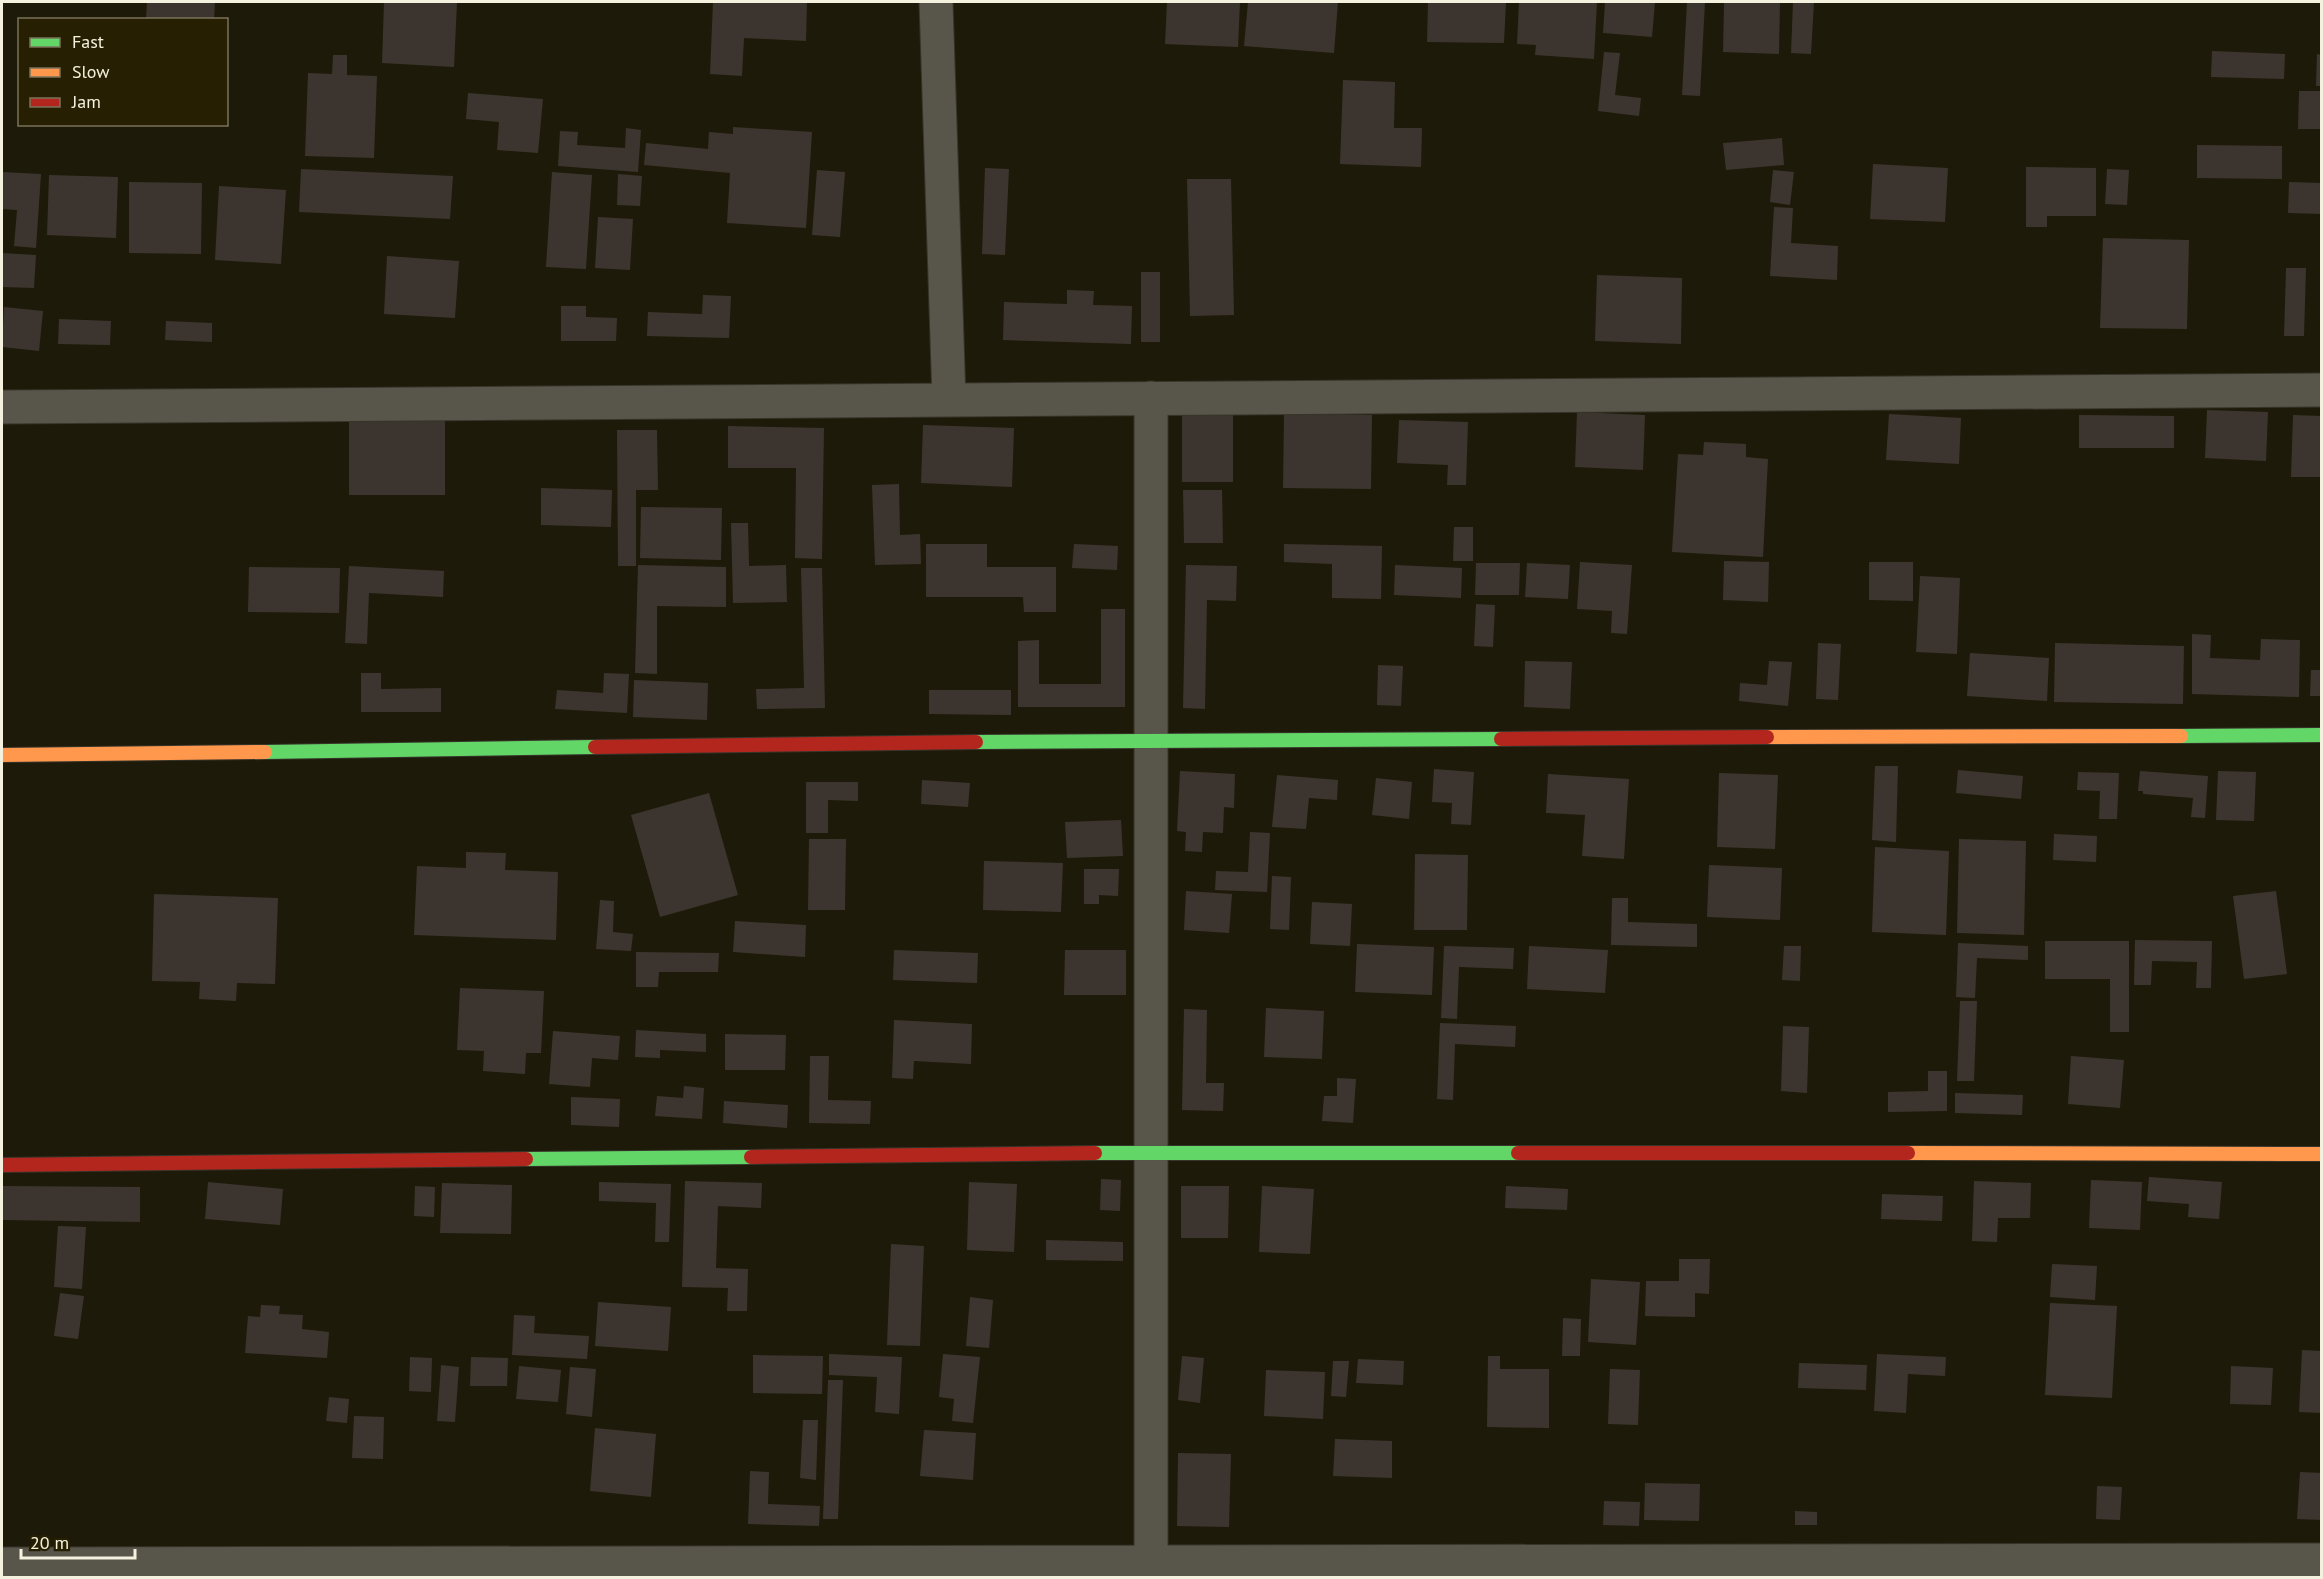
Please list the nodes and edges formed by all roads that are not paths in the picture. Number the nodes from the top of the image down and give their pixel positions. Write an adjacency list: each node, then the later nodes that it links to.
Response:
1 (936, 2): 4 (street)
2 (2322, 390): 3 (street)
3 (1151, 398): 4 (street); 7 (street)
4 (949, 400): 5 (street)
5 (2, 407)
6 (2322, 735): 7 (street)
7 (1151, 740): 8 (street); 9 (street)
8 (2, 755)
9 (1150, 1152): 10 (street); 11 (street); 14 (street)
10 (2322, 1154)
11 (2, 1165)
12 (2322, 1560): 14 (street)
13 (2, 1564): 14 (street)
14 (1150, 1569)

